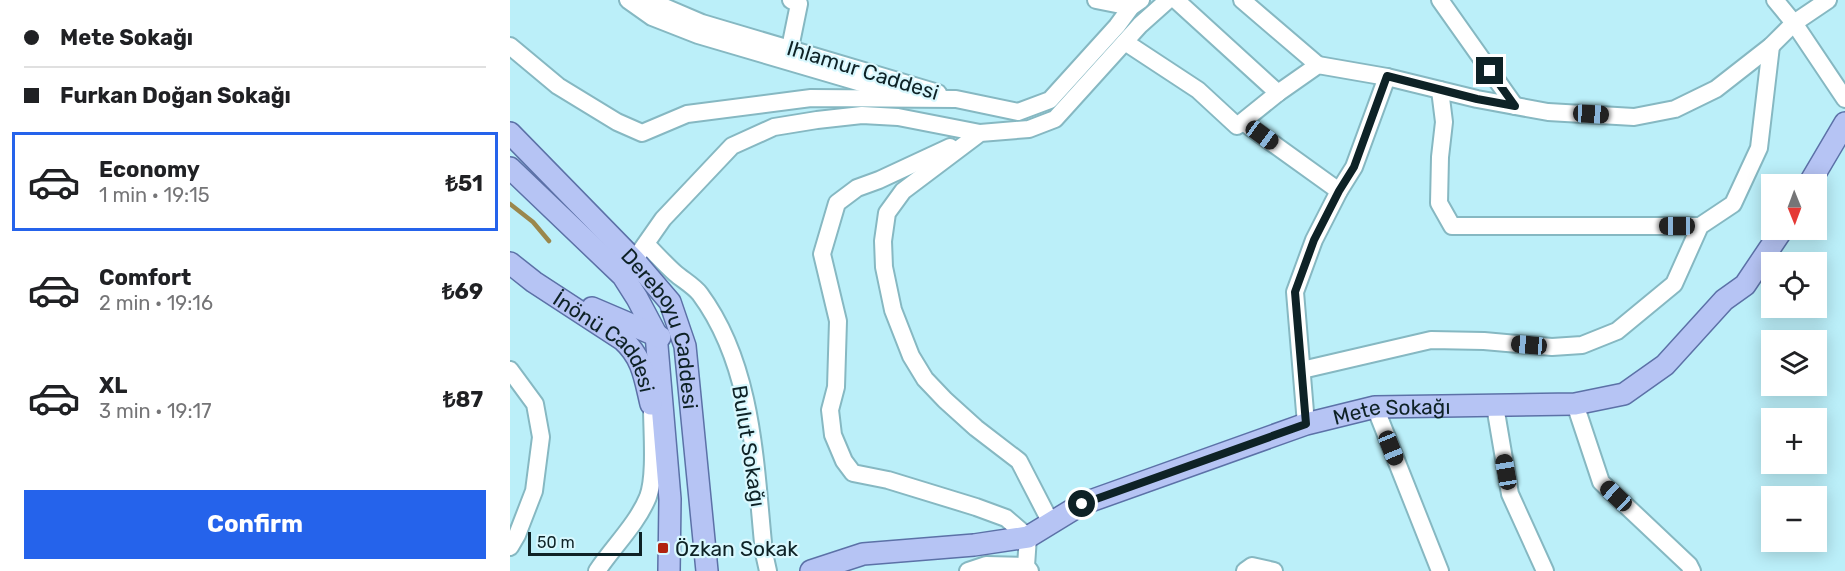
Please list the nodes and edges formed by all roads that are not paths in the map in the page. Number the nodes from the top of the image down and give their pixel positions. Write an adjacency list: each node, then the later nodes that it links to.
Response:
1 (628, 0): 21 (street, Ihlamur Caddesi)
2 (648, 0): 16 (street, Ihlamur Caddesi)
3 (790, 0): 16 (street)
4 (1095, 0): 11 (street)
5 (1168, 0): 13 (street)
6 (1176, 0): 20 (street)
7 (1242, 0): 17 (street)
8 (1440, 0): 23 (street)
9 (1775, 0): 12 (street)
10 (1828, 0): 12 (street)
11 (1136, 4): 21 (street)
12 (1794, 23): 15 (street); 22 (street)
13 (1125, 42): 25 (street); 27 (street)
14 (510, 46): 21 (street)
15 (1771, 46): 23 (street); 31 (street)
16 (790, 48): 21 (street, Ihlamur Caddesi)
17 (1318, 65): 18 (street); 20 (street)
18 (1387, 76): 19 (street); 30 (street)
19 (1440, 90): 23 (street); 31 (street)
20 (1278, 93): 25 (street)
21 (956, 99)
22 (1845, 99)
23 (1515, 106)
24 (1845, 123): 29 (main road)
25 (1240, 124): 30 (street)
26 (510, 133): 33 (main road, Dereboyu Caddesi)
27 (980, 133): 33 (street); 47 (street); 48 (street)
28 (510, 168): 33 (main road, Dereboyu Caddesi)
29 (1815, 174)
30 (1339, 191): 39 (street)
31 (1700, 226): 39 (street)
32 (1775, 240): 41 (main road, Mete Sokağı)
33 (634, 260): 36 (main road); 37 (main road, Dereboyu Caddesi); 38 (main road, Dereboyu Caddesi); 54 (street, Bulut Sokağı)
34 (510, 263): 35 (main road, İnönü Caddesi)
35 (534, 282): 36 (main road); 44 (main road, İnönü Caddesi)
36 (596, 309): 37 (main road)
37 (656, 334): 38 (main road); 46 (main road, Dereboyu Caddesi)
38 (686, 360): 53 (main road, Dereboyu Caddesi)
39 (1302, 369): 45 (street)
40 (510, 370): 49 (street)
41 (1575, 404): 42 (main road, Mete Sokağı); 61 (street)
42 (1495, 406): 43 (main road, Mete Sokağı); 60 (street)
43 (1375, 407): 45 (main road, Mete Sokağı); 59 (street)
44 (652, 408): 46 (main road, İnönü Caddesi); 51 (street)
45 (1306, 424): 47 (main road, Mete Sokağı)
46 (669, 480): 52 (main road, Dereboyu Caddesi)
47 (1051, 523): 48 (main road, Mete Sokağı)
48 (1029, 537): 50 (street); 55 (main road, Mete Sokağı)
49 (510, 547)
50 (1028, 568): 56 (street)
51 (597, 571)
52 (669, 571)
53 (707, 571)
54 (768, 571)
55 (811, 571)
56 (968, 571)
57 (1245, 571): 58 (street)
58 (1274, 571)
59 (1440, 571)
60 (1545, 571)
61 (1692, 571)

